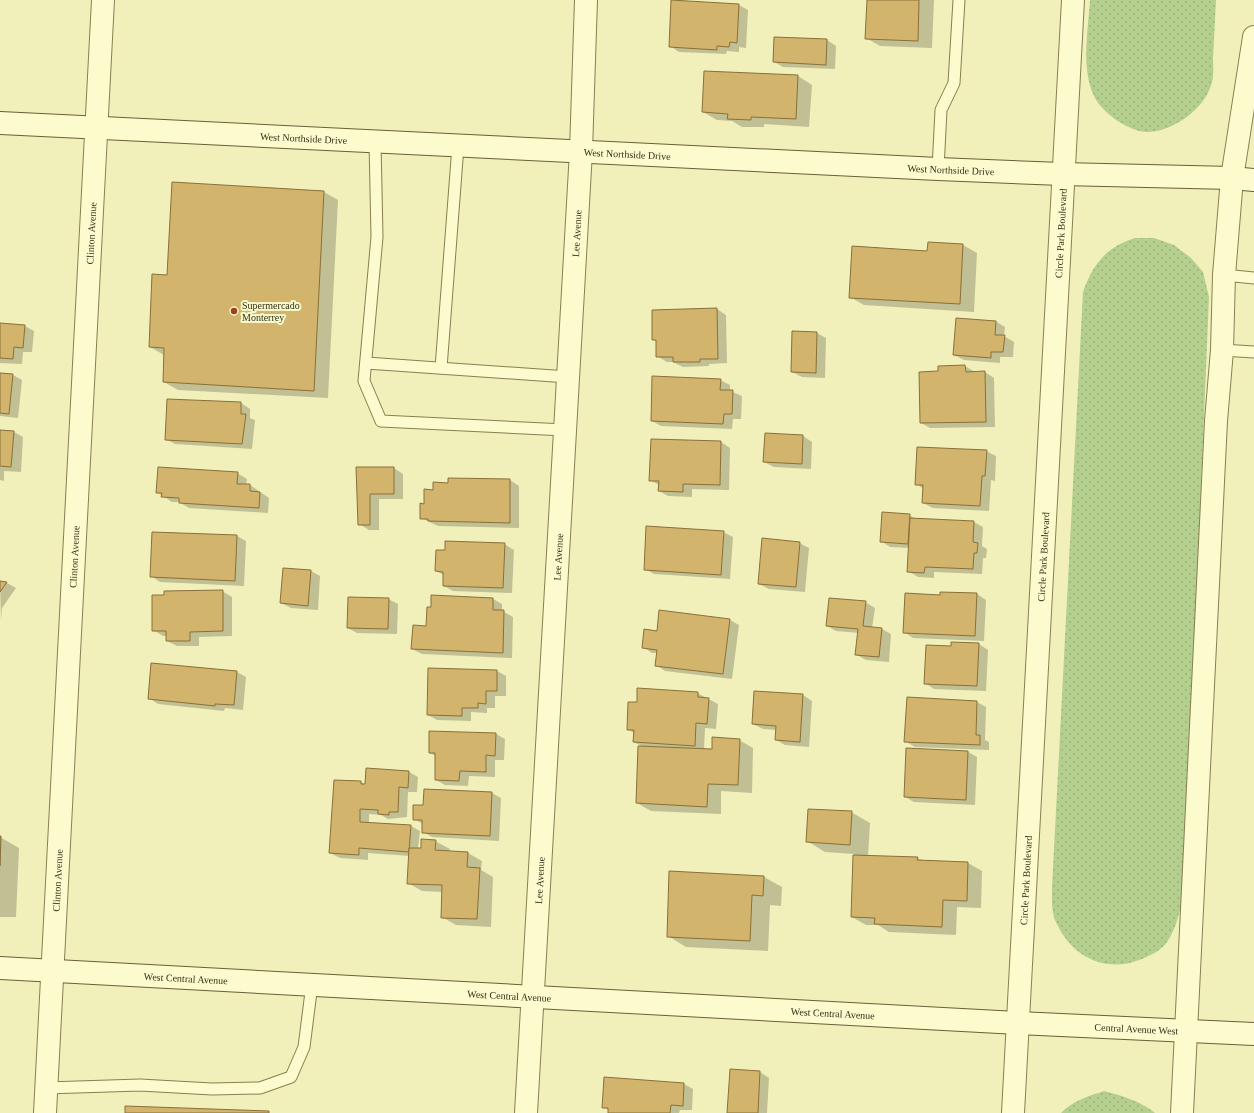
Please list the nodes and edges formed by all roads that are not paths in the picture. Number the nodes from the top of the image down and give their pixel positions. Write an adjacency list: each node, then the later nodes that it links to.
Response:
1 (103, 0): 7 (street, Clinton Avenue)
2 (586, 0): 10 (street, Lee Avenue)
3 (959, 0): 11 (lane)
4 (1073, 0): 12 (street, Circle Park Boulevard)
5 (1254, 37): 13 (street)
6 (0, 123): 7 (street, West Northside Drive)
7 (96, 129): 8 (street, West Northside Drive); 24 (street, Clinton Avenue)
8 (375, 142): 9 (street, West Northside Drive); 19 (lane)
9 (458, 146): 10 (street, West Northside Drive); 20 (lane)
10 (582, 151): 11 (street, West Northside Drive); 21 (street, Lee Avenue)
11 (938, 169): 12 (street, West Northside Drive)
12 (1062, 174): 13 (street, West Northside Drive); 27 (street, Circle Park Boulevard)
13 (1232, 178): 14 (street, West Northside Drive); 15 (street)
14 (1254, 180)
15 (1224, 275): 16 (lane); 17 (street)
16 (1254, 278)
17 (1222, 350): 18 (lane); 28 (street)
18 (1254, 352)
19 (366, 363): 20 (lane); 22 (lane)
20 (441, 368): 21 (lane)
21 (568, 377): 22 (street, Lee Avenue)
22 (565, 430): 26 (street, Lee Avenue)
23 (0, 968): 24 (street, West Central Avenue)
24 (52, 970): 25 (street, West Central Avenue); 30 (street, Clinton Avenue)
25 (312, 984): 26 (street, West Central Avenue); 30 (lane)
26 (532, 996): 27 (street, West Central Avenue); 32 (street, Lee Avenue)
27 (1018, 1023): 28 (street, Central Avenue West); 33 (street, Circle Park Boulevard)
28 (1186, 1030): 29 (street, Central Avenue West); 34 (street)
29 (1254, 1034)
30 (46, 1088): 31 (street, Clinton Avenue)
31 (44, 1113)
32 (526, 1113)
33 (1013, 1113)
34 (1182, 1113)

